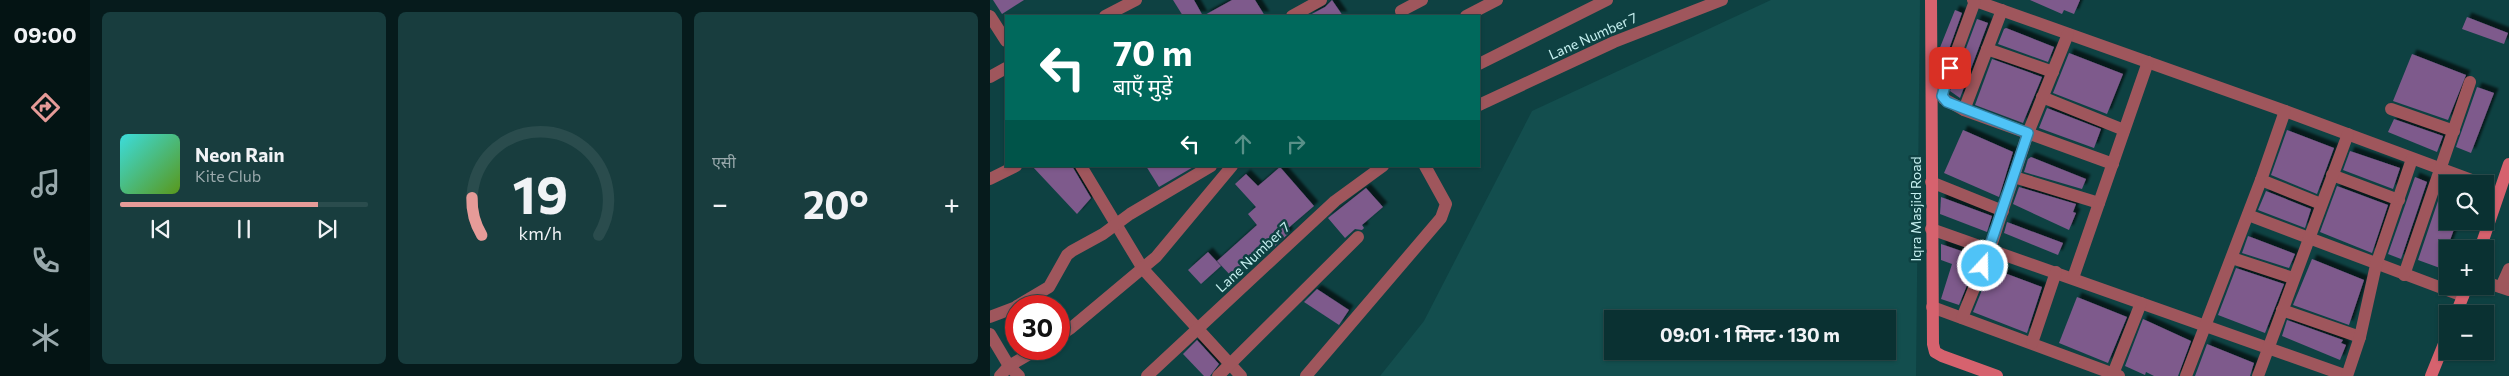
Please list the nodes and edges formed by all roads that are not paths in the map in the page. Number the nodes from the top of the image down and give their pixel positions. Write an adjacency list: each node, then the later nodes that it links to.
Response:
1 (1136, 0): 11 (street)
2 (1321, 0): 12 (street)
3 (1422, 0): 9 (street)
4 (1497, 0): 13 (street)
5 (1607, 0): 19 (street)
6 (1722, 0): 25 (street, Lane Number 7)
7 (1931, 0): 48 (street, Iqra Masjid Road)
8 (1974, 0): 10 (street); 27 (street)
9 (1400, 9)
10 (2002, 10): 15 (street); 17 (street)
11 (1107, 15)
12 (1294, 15)
13 (1468, 15)
14 (990, 16): 16 (street)
15 (2068, 34): 18 (street); 21 (street)
16 (1005, 38)
17 (1987, 49): 21 (street); 27 (street)
18 (2148, 62): 28 (street); 29 (street)
19 (1480, 64)
20 (1005, 69): 22 (street)
21 (2053, 72): 24 (street)
22 (990, 77)
23 (2470, 82): 30 (street)
24 (2042, 97): 29 (street); 31 (street)
25 (1480, 105)
26 (2391, 108): 30 (street)
27 (1964, 110): 31 (street)
28 (2285, 111): 32 (street); 47 (street)
29 (2124, 130): 34 (street)
30 (2454, 131): 42 (street)
31 (2028, 133): 34 (street); 45 (street)
32 (2348, 134): 33 (street); 43 (street)
33 (2412, 159): 42 (street); 51 (street)
34 (2113, 164): 52 (street)
35 (2509, 164): 50 (street)
36 (1014, 167): 46 (street)
37 (1082, 167): 56 (street)
38 (1210, 167): 56 (street)
39 (1231, 167): 64 (street)
40 (1382, 167): 81 (street, Lane Number 7)
41 (1426, 167): 97 (street)
42 (2442, 168): 44 (street); 67 (street)
43 (2332, 175): 51 (street); 53 (street)
44 (2460, 175)
45 (2014, 177): 52 (street); 54 (street)
46 (990, 179)
47 (2261, 180): 53 (street); 55 (street)
48 (1931, 182): 54 (street); 57 (street, Iqra Masjid Road)
49 (2494, 188): 50 (street)
50 (2498, 190): 60 (street)
51 (2399, 200): 63 (street)
52 (2099, 203): 68 (street)
53 (2321, 204): 59 (street)
54 (2003, 211): 61 (street)
55 (2248, 215): 59 (street); 62 (street)
56 (1117, 224): 64 (street); 72 (street)
57 (1931, 229): 61 (street); 74 (street, Iqra Masjid Road)
58 (1358, 237): 88 (street)
59 (2308, 239): 63 (street); 69 (street)
60 (2483, 240)
61 (1990, 249): 66 (street); 78 (street)
62 (2232, 258): 69 (street); 80 (street)
63 (2376, 265): 67 (street); 83 (street)
64 (1143, 269): 79 (street); 81 (street)
65 (2509, 269): 71 (street)
66 (2056, 272): 68 (street); 84 (street)
67 (2404, 274): 70 (street)
68 (2073, 278): 73 (street)
69 (2293, 278): 75 (street)
70 (2439, 284)
71 (2505, 289)
72 (1036, 295)
73 (2141, 303): 80 (street); 90 (street)
74 (1932, 307): 78 (street); 98 (street, Iqra Masjid Road)
75 (2282, 310): 83 (street); 85 (street)
76 (1005, 311): 77 (street)
77 (990, 317)
78 (1962, 318): 84 (street)
79 (1070, 327)
80 (2204, 327): 85 (street); 99 (street)
81 (1197, 330): 88 (street); 94 (street, Lane Number 7)
82 (990, 334): 89 (street)
83 (2360, 336): 91 (street)
84 (2032, 343): 90 (street)
85 (2268, 348): 91 (street); 100 (street)
86 (2439, 356): 101 (street)
87 (1019, 360): 89 (street)
88 (1230, 365): 95 (street); 96 (street)
89 (1009, 366): 92 (street); 93 (street)
90 (2116, 375)
91 (2341, 375)
92 (1000, 376)
93 (1019, 376)
94 (1147, 376)
95 (1218, 376)
96 (1241, 376)
97 (1306, 376)
98 (1997, 376)
99 (2186, 376)
100 (2258, 376)
101 (2431, 376)

